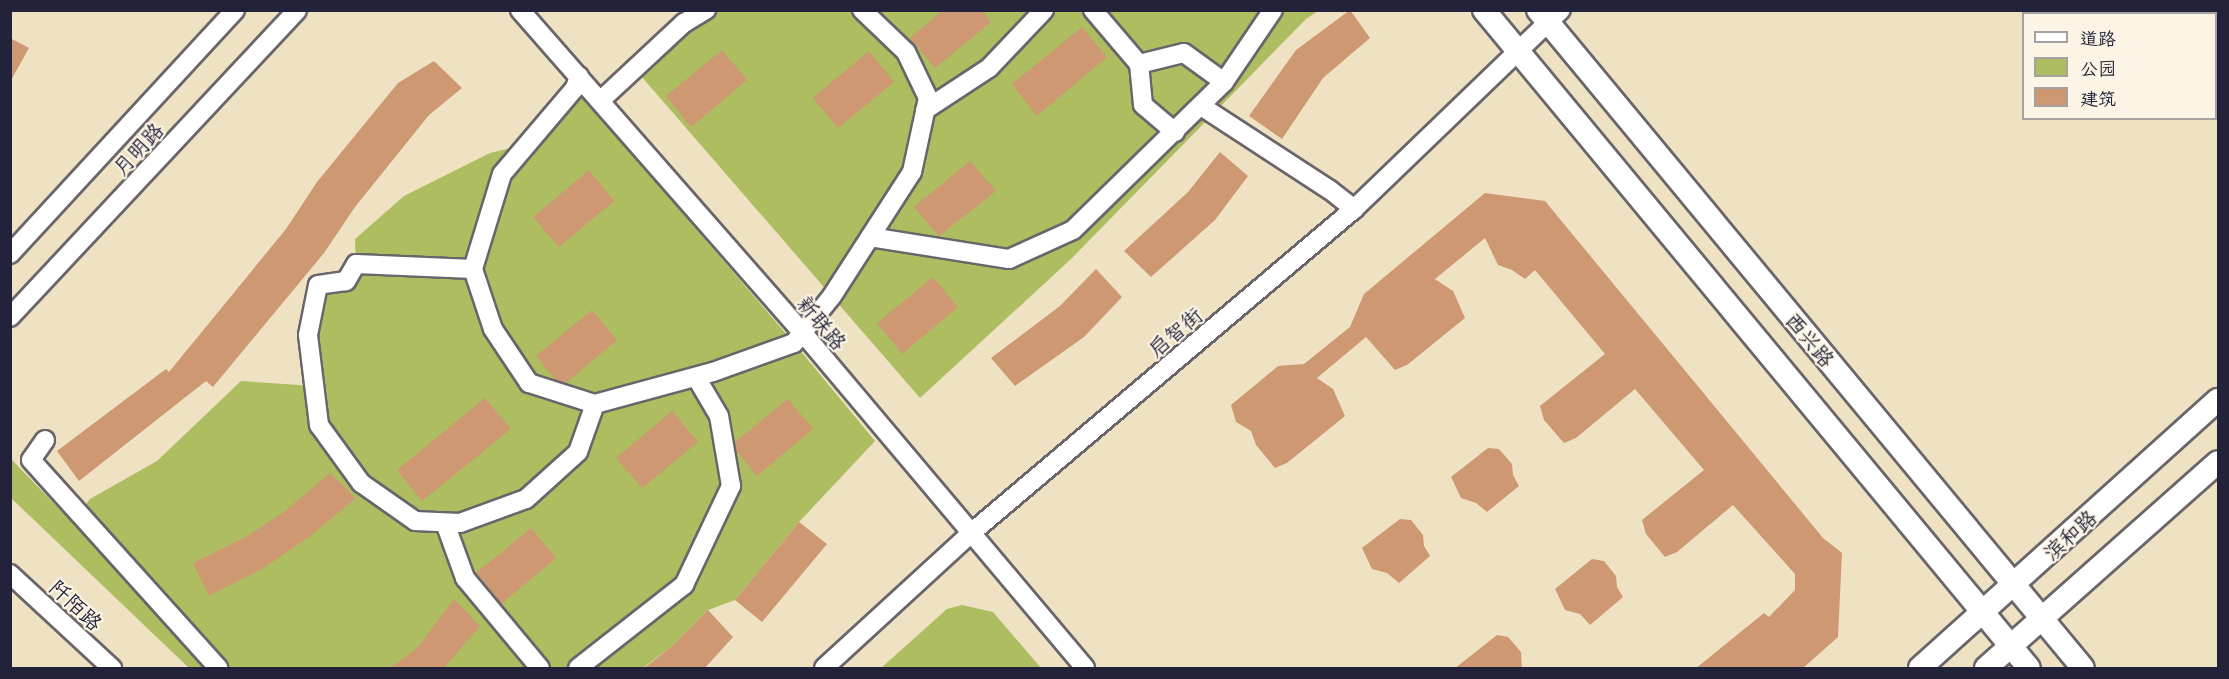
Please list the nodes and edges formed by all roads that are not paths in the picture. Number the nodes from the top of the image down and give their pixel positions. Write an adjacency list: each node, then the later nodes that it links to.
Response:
1 (235, 10): 21 (street, 月明路)
2 (297, 10): 23 (street, 月明路)
3 (520, 10): 13 (street, 新联路)
4 (706, 10): 15 (street)
5 (862, 10): 17 (street)
6 (1044, 10): 17 (street)
7 (1093, 10): 12 (street)
8 (1273, 10): 14 (street)
9 (1484, 10): 11 (main road, 西兴路)
10 (1549, 14): 11 (street, 启智街); 33 (main road, 西兴路)
11 (1519, 54): 19 (street, 启智街); 34 (main road, 西兴路)
12 (1138, 64): 14 (street); 18 (street)
13 (579, 76): 15 (street, 新联路); 22 (street)
14 (1224, 82): 16 (street)
15 (600, 102): 24 (street, 新联路)
16 (1201, 106): 18 (street); 19 (street)
17 (925, 110): 20 (street)
18 (1175, 132): 20 (street)
19 (1354, 208): 31 (street, 启智街)
20 (870, 237): 24 (street)
21 (10, 254)
22 (473, 269): 27 (street); 30 (street)
23 (10, 317)
24 (803, 333): 25 (street); 31 (street, 新联路)
25 (696, 377): 27 (street); 40 (street)
26 (2218, 400): 33 (main road, 滨和路)
27 (595, 404): 30 (street)
28 (45, 440): 38 (street)
29 (2218, 462): 35 (main road)
30 (445, 522): 39 (street)
31 (970, 534): 41 (street, 启智街); 42 (street, 新联路)
32 (10, 574): 37 (street, 阡陌路)
33 (2013, 583): 34 (main road, 滨和路); 35 (main road, 西兴路)
34 (1981, 613): 36 (main road, 西兴路); 43 (main road, 滨和路)
35 (2043, 619): 36 (main road); 46 (main road, 西兴路)
36 (2011, 646): 44 (main road); 45 (main road, 西兴路)
37 (112, 669)
38 (218, 669)
39 (540, 669)
40 (578, 669)
41 (824, 669)
42 (1085, 669)
43 (1920, 669)
44 (1986, 669)
45 (2029, 669)
46 (2083, 669)

